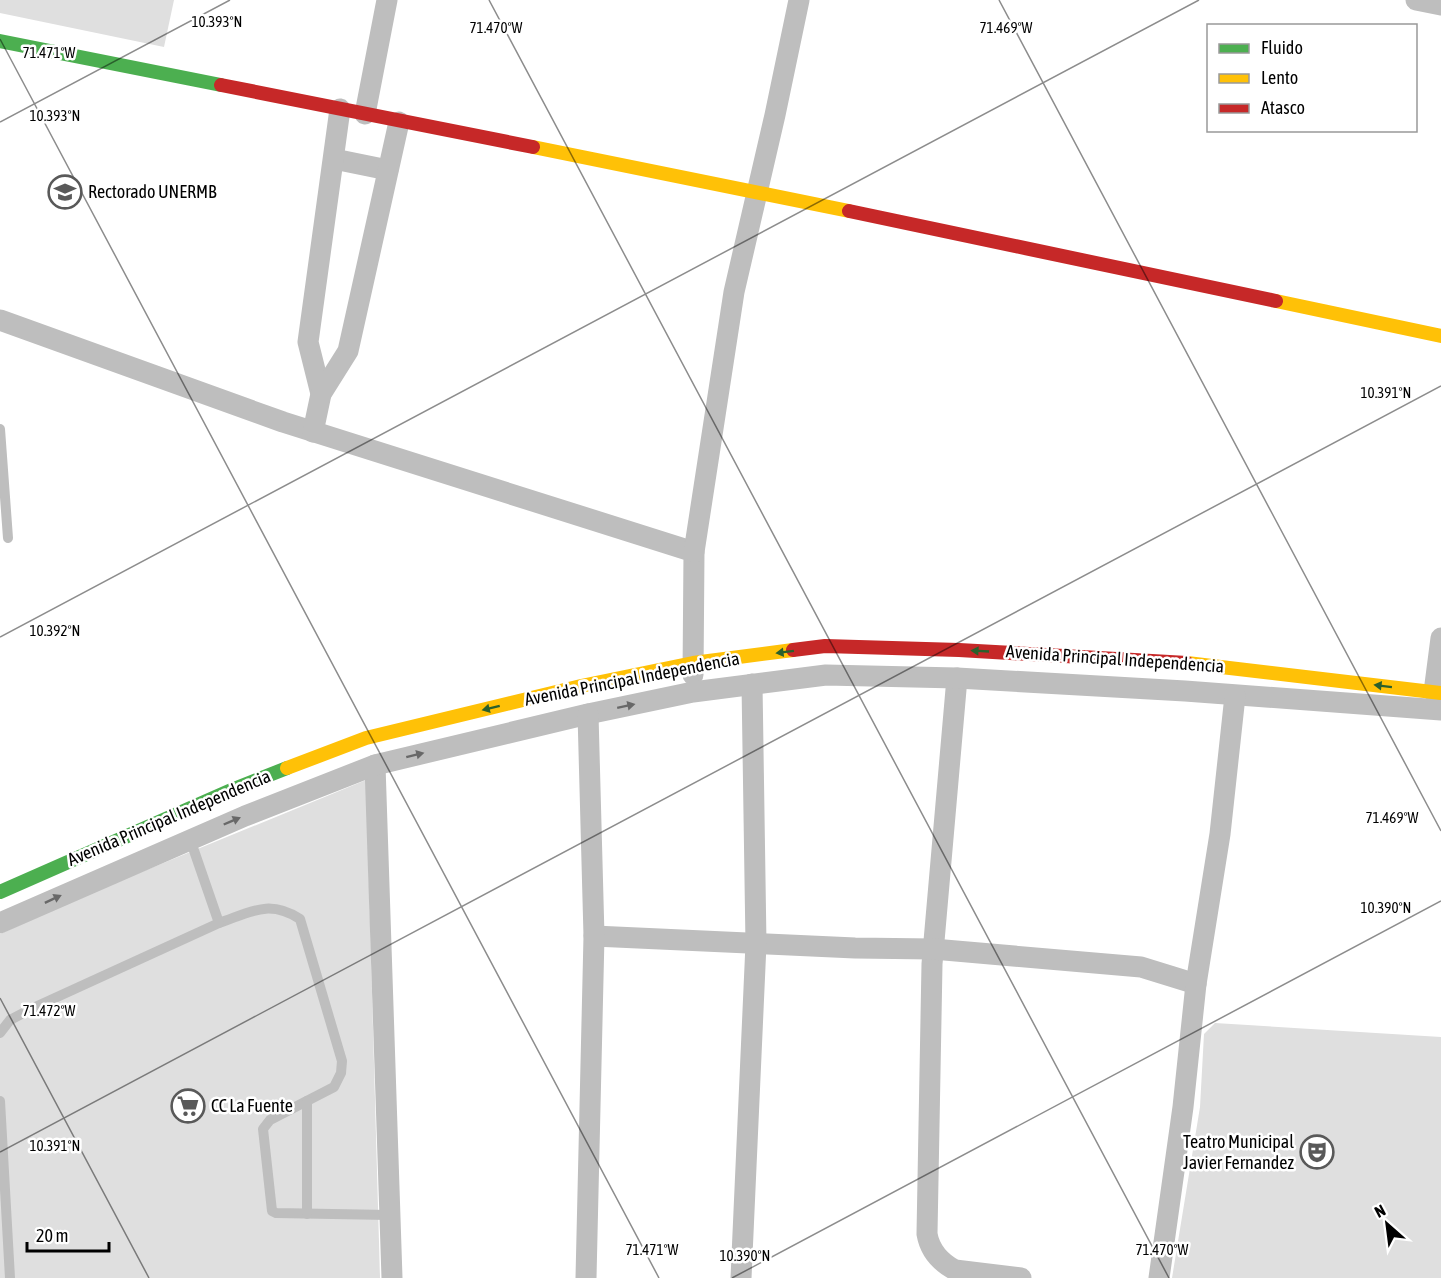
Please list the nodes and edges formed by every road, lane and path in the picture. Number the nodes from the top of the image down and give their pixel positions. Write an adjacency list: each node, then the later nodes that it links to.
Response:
1 (387, 0): 7 (street)
2 (799, 0): 11 (street)
3 (1416, 0): 4 (street)
4 (1441, 5)
5 (0, 41): 6 (street)
6 (340, 109): 7 (street); 9 (street)
7 (365, 114): 8 (street)
8 (399, 122): 10 (street); 11 (street)
9 (334, 159): 10 (street); 14 (street)
10 (388, 170): 14 (street)
11 (758, 192): 13 (street); 18 (street)
12 (0, 320): 16 (street)
13 (1441, 336)
14 (321, 394): 16 (street)
15 (0, 429): 17 (lane)
16 (313, 432): 18 (street)
17 (8, 538)
18 (694, 552): 20 (street)
19 (1441, 638): 25 (street)
20 (693, 663): 23 (street); 25 (street, Avenida Principal Independencia, one-way to 20); 29 (street, Avenida Principal Independencia, one-way to 29)
21 (957, 678): 22 (street, Avenida Principal Independencia); 24 (street, Avenida Principal Independencia); 34 (street)
22 (752, 684): 23 (street, Avenida Principal Independencia); 33 (street)
23 (693, 692): 26 (street, Avenida Principal Independencia, one-way to 23)
24 (1235, 696): 25 (street, Avenida Principal Independencia); 35 (street)
25 (1439, 698)
26 (588, 714): 27 (street, Avenida Principal Independencia, one-way to 26); 32 (street)
27 (375, 765): 28 (street, Avenida Principal Independencia, one-way to 27); 40 (street)
28 (190, 839): 30 (street, Avenida Principal Independencia, one-way to 28); 31 (lane)
29 (0, 892)
30 (0, 923)
31 (219, 923): 36 (lane); 38 (lane)
32 (594, 936): 33 (street); 43 (street)
33 (756, 944): 34 (street); 44 (street)
34 (933, 949): 35 (street); 45 (street)
35 (1196, 984): 46 (street)
36 (0, 1033)
37 (0, 1101): 41 (lane)
38 (307, 1101): 39 (lane); 39 (lane)
39 (307, 1214): 40 (lane)
40 (390, 1215): 42 (street)
41 (10, 1278)
42 (392, 1278)
43 (586, 1278)
44 (741, 1278)
45 (1021, 1278)
46 (1159, 1278)

